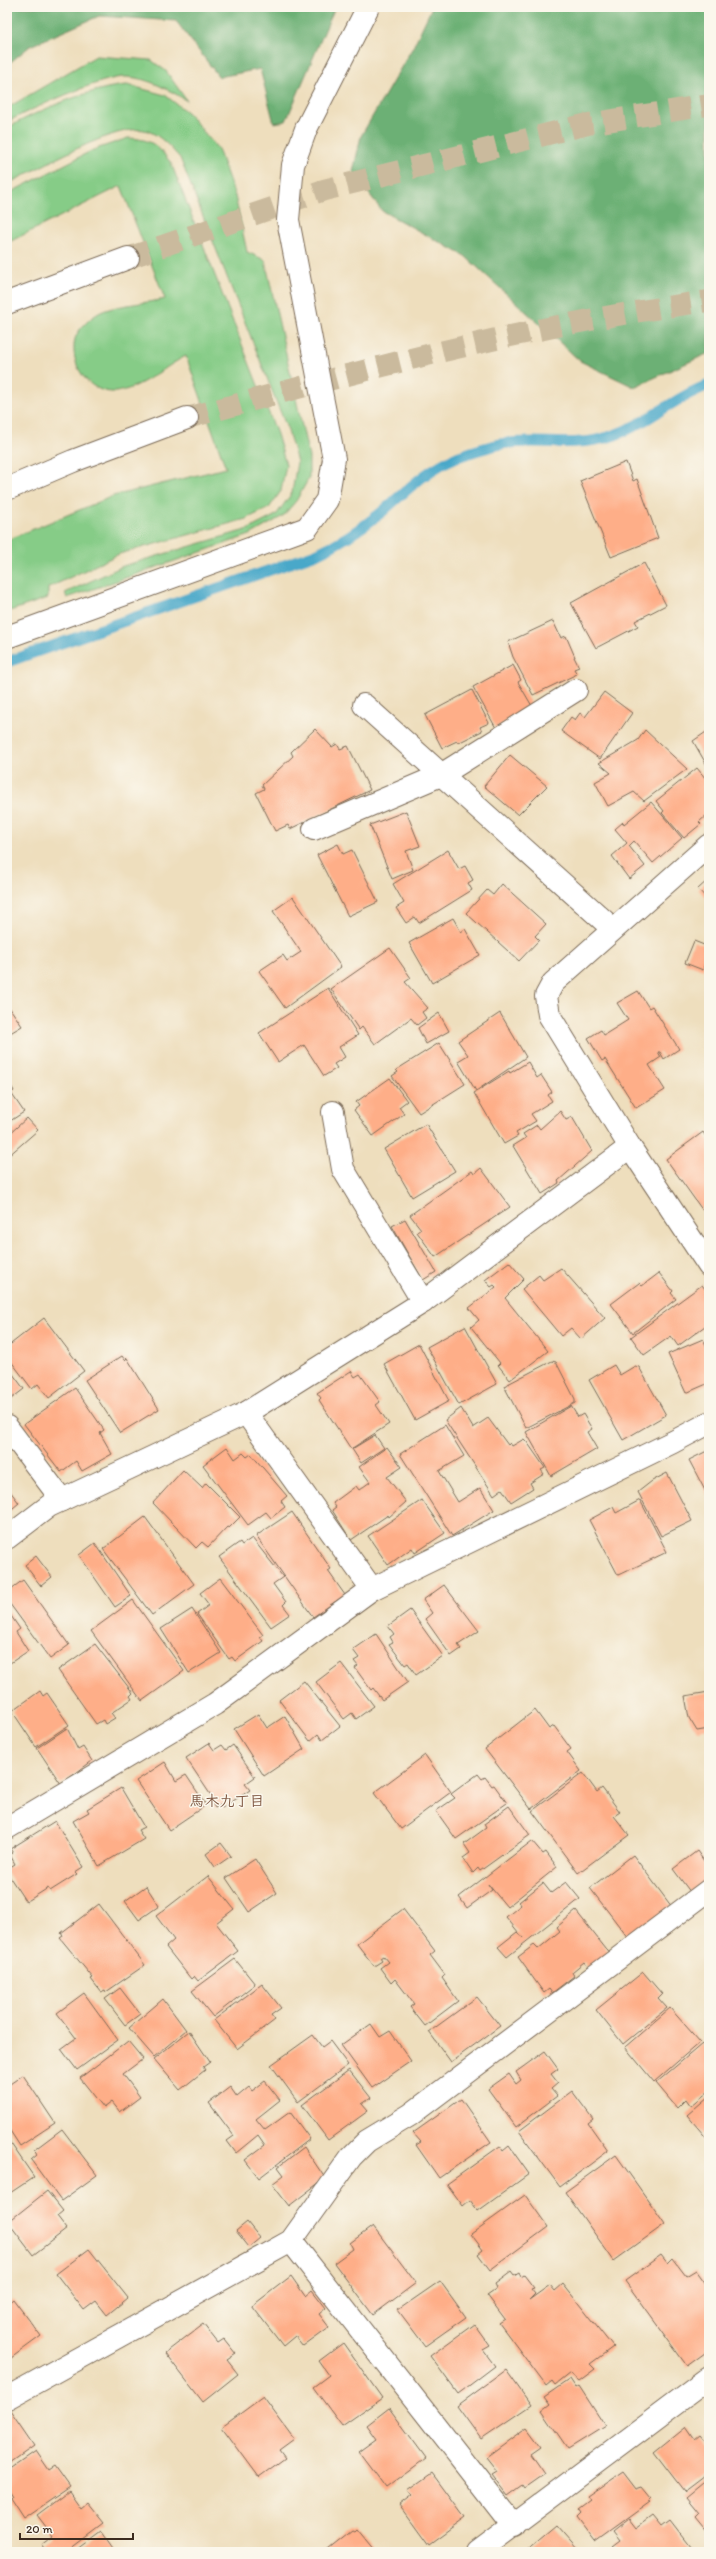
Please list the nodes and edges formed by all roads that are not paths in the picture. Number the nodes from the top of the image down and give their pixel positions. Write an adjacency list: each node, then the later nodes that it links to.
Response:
1 (368, 7): 6 (main road)
2 (128, 258): 3 (main road)
3 (7, 303)
4 (187, 418): 5 (main road)
5 (7, 489)
6 (7, 637)
7 (576, 690): 9 (main road)
8 (364, 705): 9 (main road)
9 (441, 775): 10 (main road); 12 (main road)
10 (314, 829)
11 (709, 845): 12 (main road)
12 (613, 929): 14 (main road)
13 (332, 1112): 16 (main road)
14 (630, 1147): 15 (main road); 16 (main road)
15 (709, 1266)
16 (422, 1302): 17 (main road)
17 (246, 1414): 20 (main road); 22 (main road)
18 (709, 1423): 22 (main road)
19 (7, 1427): 20 (main road)
20 (62, 1500): 21 (main road)
21 (7, 1538)
22 (372, 1589): 23 (main road)
23 (7, 1828)
24 (709, 1890): 25 (main road)
25 (291, 2241): 27 (main road); 28 (main road)
26 (709, 2378): 28 (main road)
27 (7, 2398)
28 (514, 2526): 29 (main road)
29 (477, 2552)

